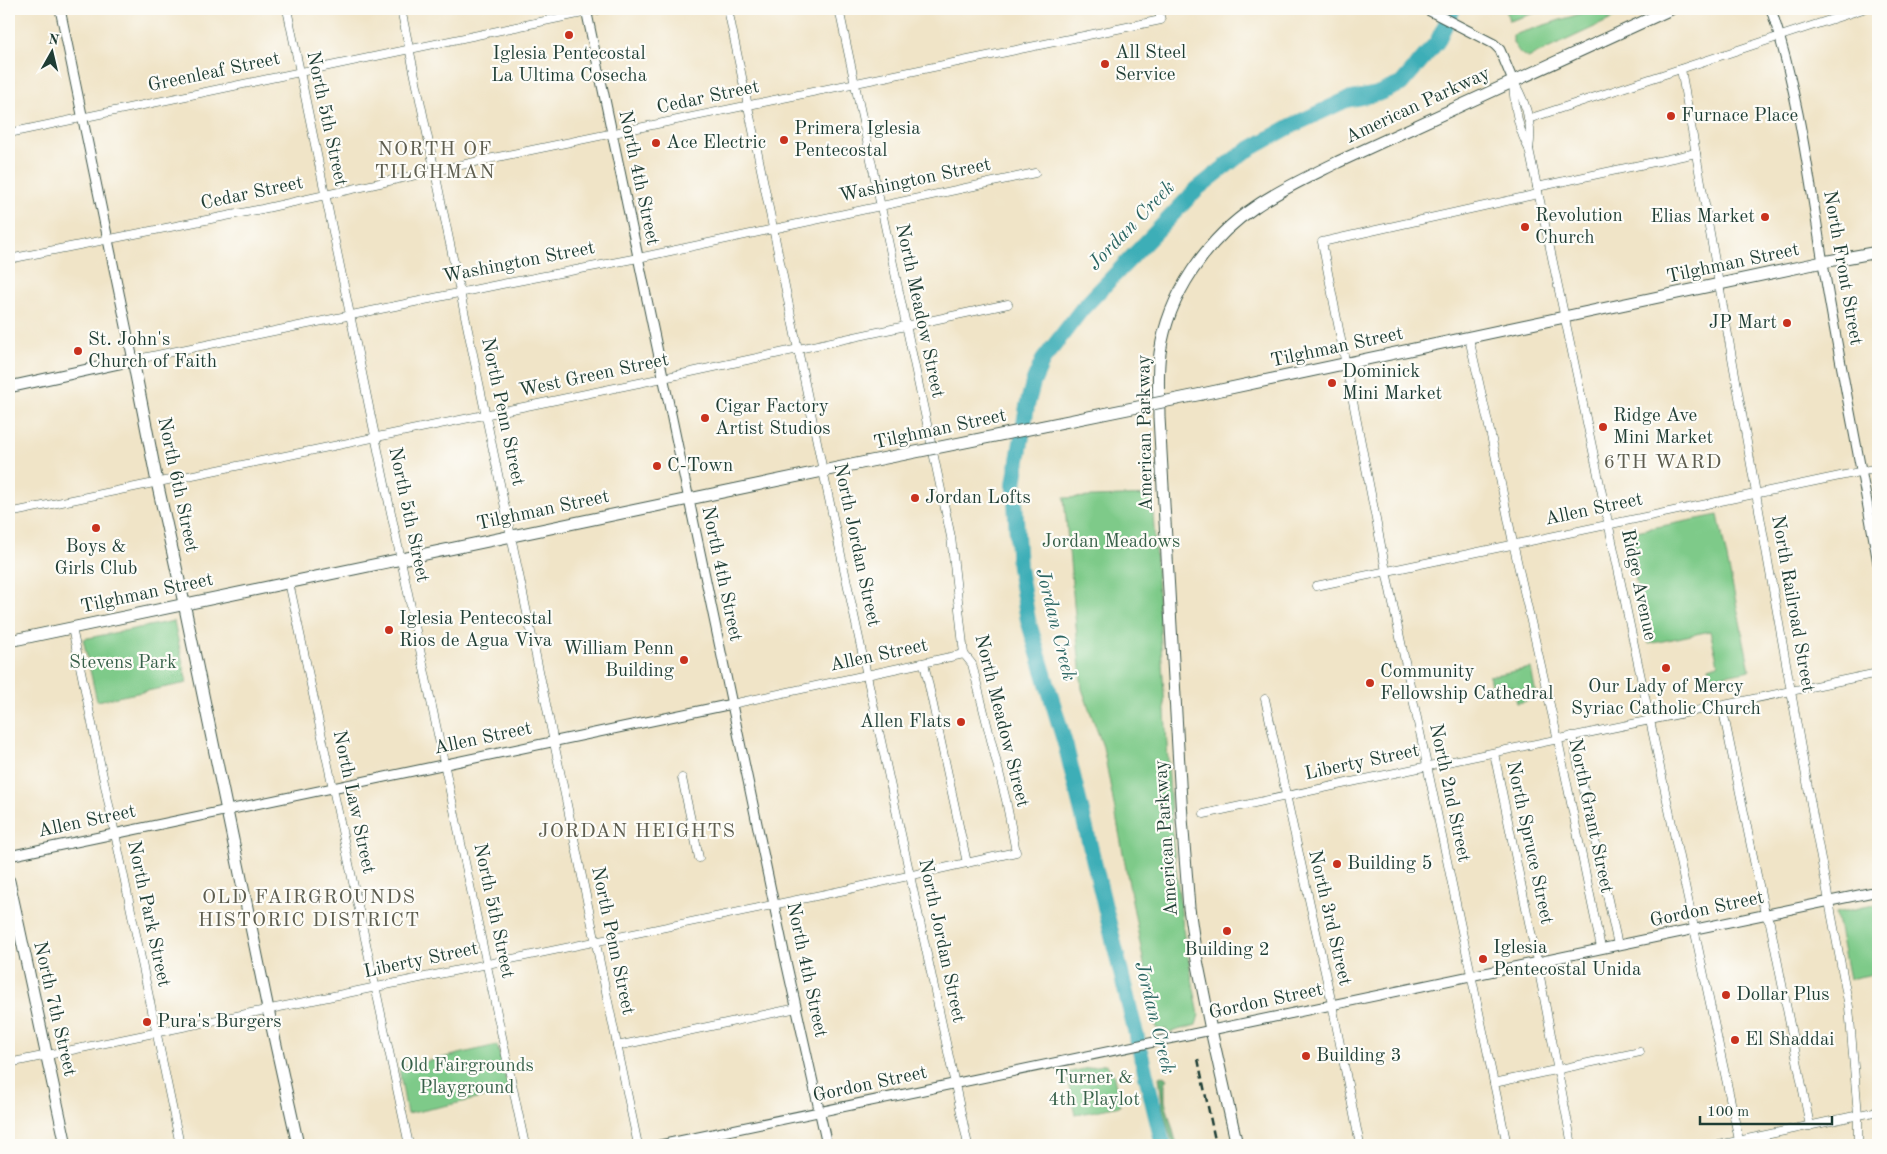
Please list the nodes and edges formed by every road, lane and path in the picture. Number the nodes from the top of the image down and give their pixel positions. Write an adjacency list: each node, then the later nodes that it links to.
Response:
1 (60, 9): 20 (street, North 6th Street)
2 (287, 9): 16 (street, North 5th Street)
3 (401, 9): 14 (street, North Penn Street)
4 (602, 9): 12 (street, Greenleaf Street)
5 (728, 9): 19 (street, North Jordan Street)
6 (839, 9): 18 (street, North Meadow Street)
7 (1158, 9): 18 (street, Cedar Street)
8 (1426, 9): 17 (street)
9 (1671, 9): 17 (main road, American Parkway)
10 (1771, 9): 13 (street, North Front Street)
11 (1863, 9): 13 (street)
12 (586, 10): 14 (street, Greenleaf Street); 23 (street, North 4th Street)
13 (1780, 36): 15 (street); 36 (street, North Front Street)
14 (409, 48): 16 (street, Greenleaf Street); 26 (street, North Penn Street)
15 (1681, 69): 21 (street); 25 (street, North Railroad Street)
16 (300, 71): 20 (street, Greenleaf Street); 29 (street, North 5th Street)
17 (1513, 81): 21 (street, Ridge Avenue); 24 (street, Ridge Avenue); 111 (main road, American Parkway)
18 (855, 84): 19 (street, Cedar Street); 30 (street, North Meadow Street)
19 (748, 106): 23 (street, Cedar Street); 31 (street, North Jordan Street)
20 (82, 117): 22 (street, Greenleaf Street); 32 (street, North 6th Street)
21 (1528, 119): 24 (street, Ridge Avenue)
22 (9, 133)
23 (612, 134): 26 (street, Cedar Street); 34 (street, North 4th Street)
24 (1529, 149): 28 (street, Ridge Avenue)
25 (1696, 153): 28 (street); 37 (street, North Railroad Street)
26 (435, 171): 29 (street, Cedar Street); 38 (street, North Penn Street)
27 (1035, 173): 30 (street, Washington Street)
28 (1538, 191): 41 (street, Ridge Avenue); 46 (street, North 2nd Street)
29 (325, 195): 32 (street, Cedar Street); 40 (street, North 5th Street)
30 (880, 206): 31 (street, Washington Street); 42 (street, North Meadow Street)
31 (773, 229): 34 (street, Washington Street); 44 (street, North Jordan Street)
32 (108, 239): 35 (street, Cedar Street); 45 (street, North 6th Street)
33 (1878, 252): 36 (main road, Tilghman Street)
34 (638, 258): 38 (street, Washington Street); 47 (street, North 4th Street)
35 (9, 259)
36 (1823, 262): 37 (main road, Tilghman Street); 52 (street, North Front Street)
37 (1719, 285): 41 (main road, Tilghman Street); 55 (street, North Railroad Street)
38 (460, 292): 40 (street, Washington Street); 49 (street, North Penn Street)
39 (1008, 304): 42 (street, West Green Street)
40 (350, 315): 45 (street, Washington Street); 50 (street, North 5th Street)
41 (1564, 318): 43 (main road, Tilghman Street); 58 (street, Ridge Avenue)
42 (906, 327): 44 (street, West Green Street); 69 (street, North Meadow Street)
43 (1469, 338): 46 (main road, Tilghman Street); 60 (street, North Grant Street)
44 (799, 350): 47 (street, West Green Street); 53 (street, North Jordan Street)
45 (133, 360): 48 (main road, Washington Street); 54 (main road, North 6th Street)
46 (1347, 364): 53 (main road, Tilghman Street, bridge); 63 (street, North 2nd Street)
47 (663, 378): 49 (street, West Green Street); 56 (street, North 4th Street)
48 (9, 387)
49 (486, 415): 50 (street, West Green Street); 59 (street, North Penn Street)
50 (375, 436): 54 (street, West Green Street); 61 (street, North 5th Street)
51 (1878, 468): 52 (street, Allen Street)
52 (1862, 471): 55 (street, Allen Street); 62 (street, North Front Street)
53 (823, 472): 56 (main road, Tilghman Street); 72 (street, North Jordan Street)
54 (157, 482): 57 (street, West Green Street); 66 (main road, North 6th Street)
55 (1756, 493): 58 (street, Allen Street); 73 (street, North Railroad Street)
56 (689, 499): 59 (main road, Tilghman Street); 75 (street, North 4th Street)
57 (9, 513)
58 (1608, 524): 60 (street, Allen Street); 77 (street, Ridge Avenue)
59 (511, 536): 61 (main road, Tilghman Street); 80 (street, North Penn Street)
60 (1513, 543): 63 (street, Allen Street); 79 (street, North Grant Street)
61 (401, 559): 64 (main road, Tilghman Street); 82 (street, North 5th Street)
62 (1878, 563)
63 (1386, 571): 65 (street, Allen Street); 83 (street, North 2nd Street)
64 (289, 582): 66 (main road, Tilghman Street); 85 (street, North Law Street)
65 (1316, 586)
66 (184, 603): 67 (main road, Tilghman Street); 87 (main road, North 6th Street)
67 (72, 628): 68 (main road, Tilghman Street); 89 (street, North Park Street)
68 (9, 641)
69 (964, 654): 70 (street, Allen Street); 90 (street, North Meadow Street)
70 (924, 663): 72 (street, Allen Street); 93 (street)
71 (1878, 673): 73 (street, Liberty Street)
72 (868, 675): 75 (street, Allen Street); 94 (street, North Jordan Street)
73 (1791, 691): 76 (street, Liberty Street); 97 (street, North Railroad Street)
74 (1265, 699): 86 (street, North 3rd Street)
75 (732, 704): 80 (street, Allen Street); 98 (street, North 4th Street)
76 (1722, 706): 77 (street, Liberty Street); 99 (street)
77 (1650, 720): 78 (street, Liberty Street); 100 (street, Ridge Avenue)
78 (1572, 736): 79 (street, Liberty Street); 102 (street)
79 (1558, 740): 81 (street, Liberty Street); 103 (street, North Grant Street)
80 (554, 741): 82 (street, Allen Street); 101 (street, North Penn Street)
81 (1494, 753): 83 (street, Liberty Street); 104 (street, North Spruce Street)
82 (444, 764): 85 (street, Allen Street); 105 (street, North 5th Street)
83 (1427, 767): 86 (street, Liberty Street); 106 (street, North 2nd Street)
84 (682, 778): 92 (street)
85 (333, 787): 87 (street, Allen Street); 107 (street, North Law Street)
86 (1286, 796): 88 (street, Liberty Street); 108 (street, North 3rd Street)
87 (226, 809): 89 (street, Allen Street); 110 (main road, North 6th Street)
88 (1204, 814)
89 (115, 833): 91 (street, Allen Street); 112 (street, North Park Street)
90 (1016, 852): 93 (street, Liberty Street)
91 (9, 856)
92 (699, 858)
93 (967, 863): 94 (street, Liberty Street)
94 (911, 875): 98 (street, Liberty Street); 119 (street, North Jordan Street)
95 (9, 881): 115 (main road, North 7th Street)
96 (1878, 891): 97 (street, Gordon Street)
97 (1829, 902): 99 (street, Gordon Street); 122 (street, North Railroad Street)
98 (775, 904): 101 (street, Liberty Street); 109 (street, North 4th Street)
99 (1766, 914): 100 (street, Gordon Street); 123 (street)
100 (1694, 929): 102 (street, Gordon Street); 124 (street, Ridge Avenue)
101 (596, 941): 105 (street, Liberty Street); 113 (street, North Penn Street)
102 (1618, 945): 103 (street, Gordon Street)
103 (1600, 948): 104 (street, Gordon Street)
104 (1537, 961): 106 (street, Gordon Street); 117 (street, North Spruce Street)
105 (487, 964): 107 (street, Liberty Street); 129 (street, North 5th Street)
106 (1471, 975): 108 (street, Gordon Street); 118 (street, North 2nd Street)
107 (375, 987): 110 (street, Liberty Street); 128 (street, North Law Street)
108 (1332, 1004): 111 (street, Gordon Street); 135 (street, North 3rd Street)
109 (798, 1008): 113 (street); 120 (street, North 4th Street)
110 (268, 1009): 112 (street, Liberty Street); 127 (main road, North 6th Street)
111 (1211, 1030): 119 (street, Gordon Street); 134 (main road, American Parkway)
112 (156, 1032): 115 (street, Liberty Street); 126 (street, North Park Street)
113 (617, 1046): 130 (street, North Penn Street)
114 (1640, 1052): 117 (street)
115 (47, 1055): 116 (street, Liberty Street); 125 (main road, North 7th Street)
116 (9, 1063)
117 (1558, 1070): 118 (street); 137 (street, North Spruce Street)
118 (1494, 1083): 136 (street, North 2nd Street)
119 (955, 1084): 120 (street, Gordon Street); 133 (street, North Jordan Street)
120 (820, 1112): 131 (street, Gordon Street); 132 (street, North 4th Street)
121 (1878, 1112): 122 (street)
122 (1858, 1115): 123 (street); 139 (street, North Railroad Street)
123 (1810, 1126): 124 (street)
124 (1739, 1143): 138 (street)
125 (66, 1145)
126 (180, 1145)
127 (298, 1145)
128 (409, 1145)
129 (525, 1145)
130 (638, 1145)
131 (660, 1145)
132 (827, 1145)
133 (968, 1145)
134 (1237, 1145)
135 (1360, 1145)
136 (1507, 1145)
137 (1572, 1145)
138 (1719, 1145)
139 (1858, 1145)

